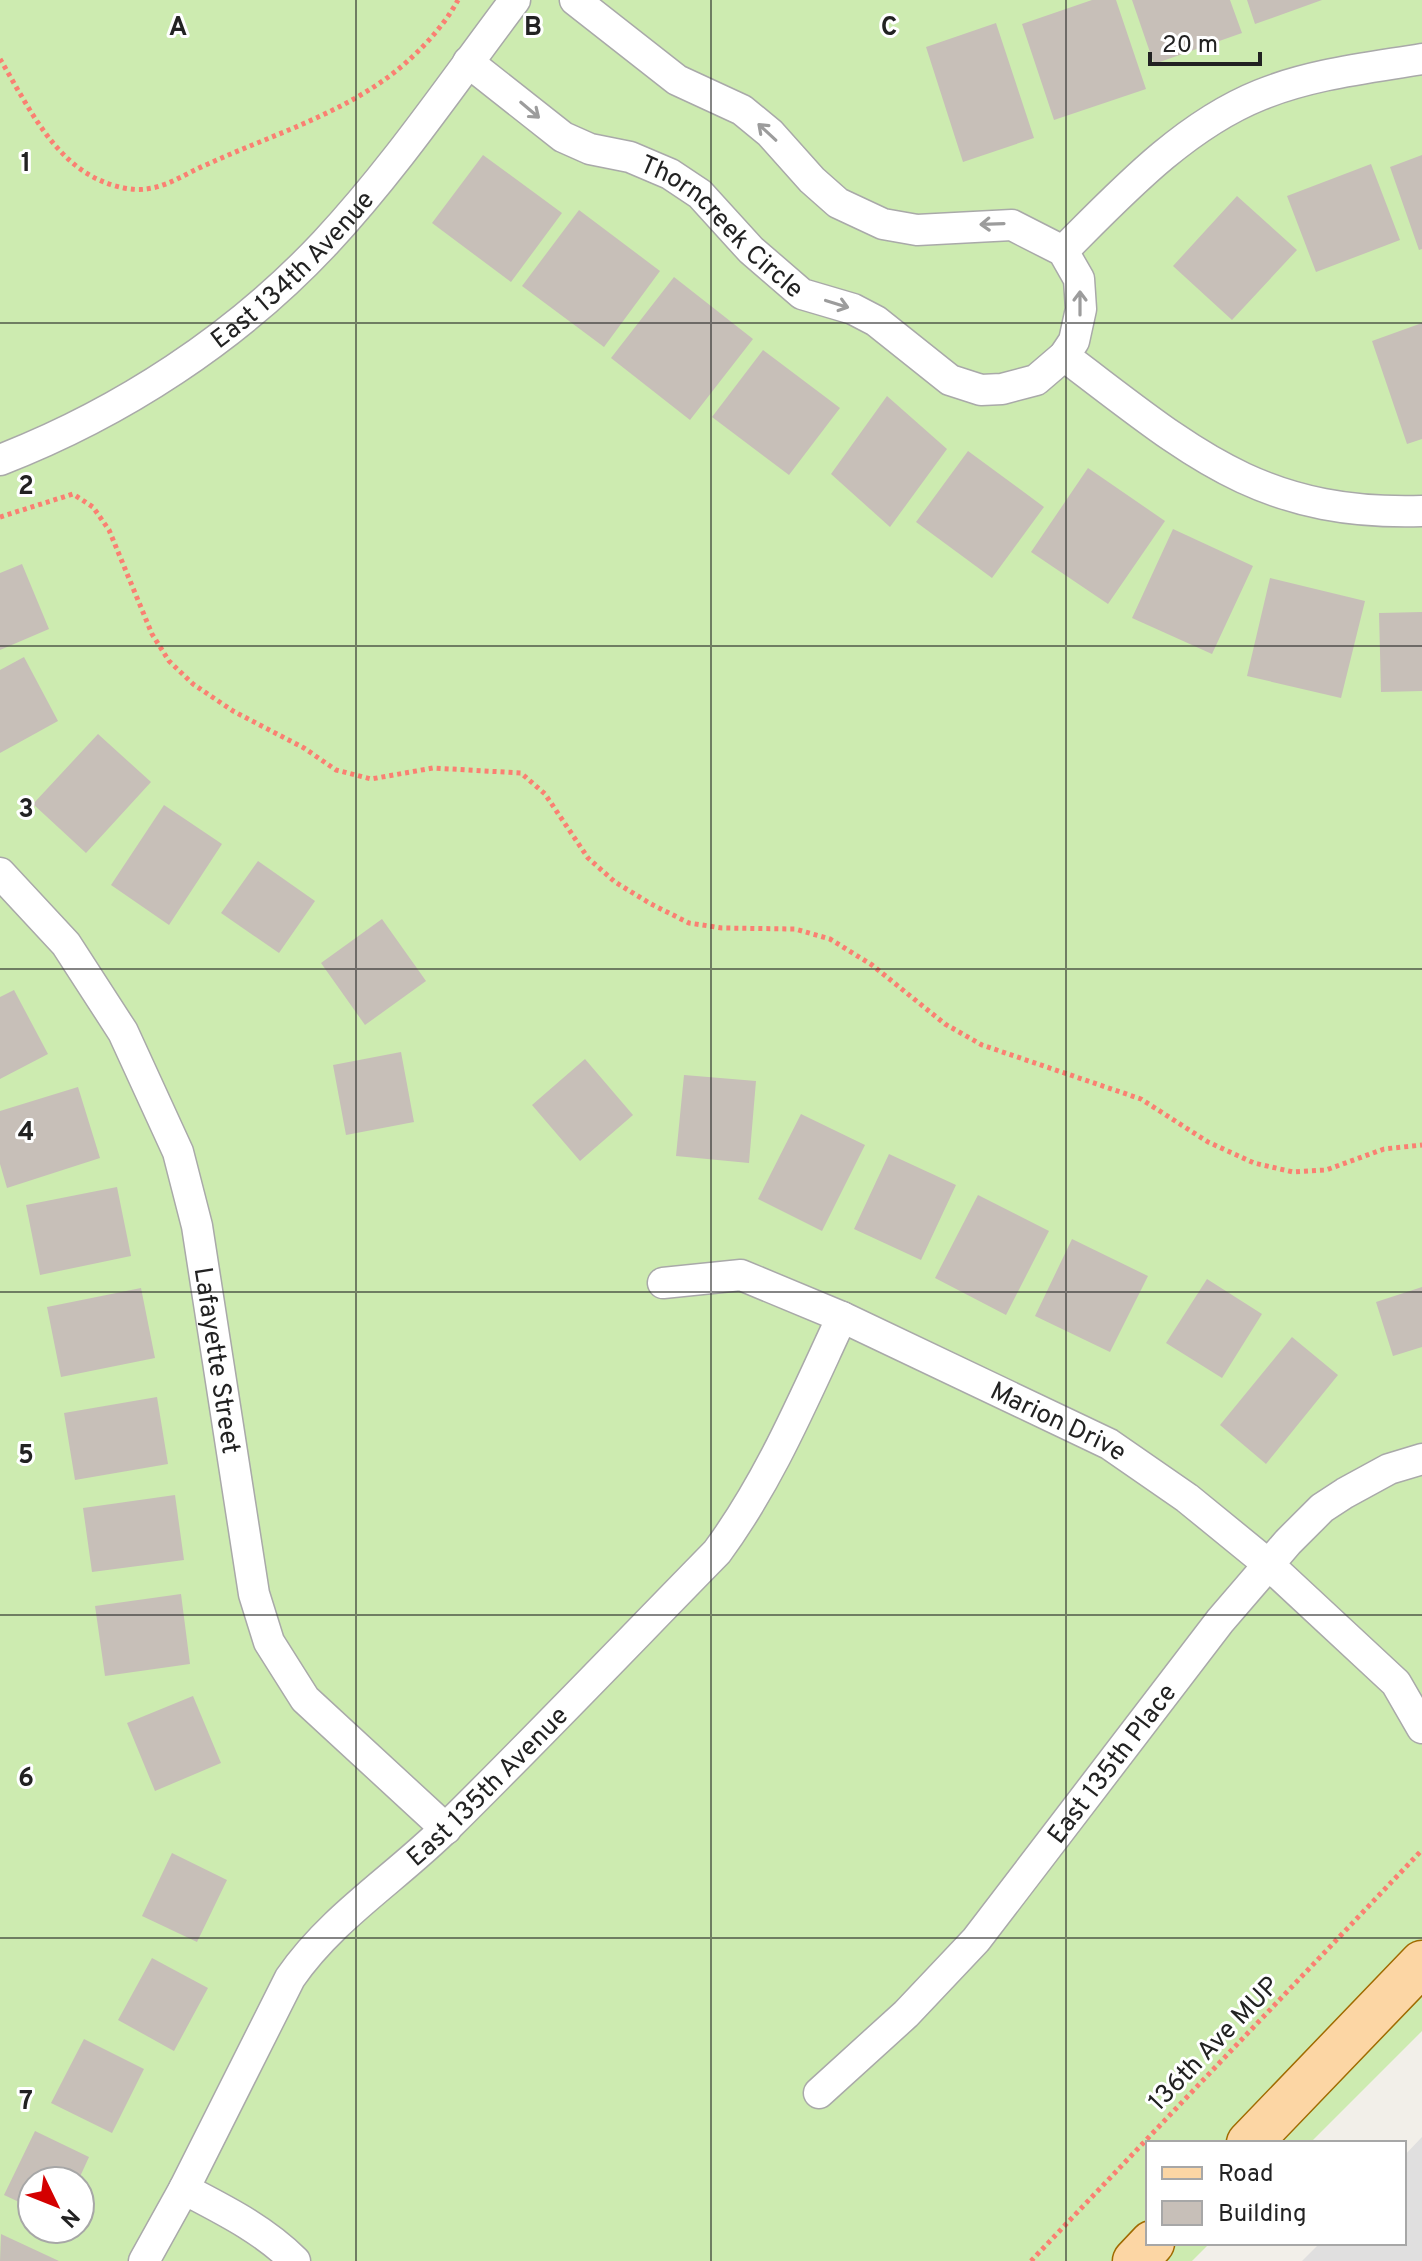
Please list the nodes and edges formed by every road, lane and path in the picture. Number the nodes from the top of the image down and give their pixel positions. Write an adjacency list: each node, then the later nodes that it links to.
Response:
1 (458, 0): 4 (path)
2 (515, 0): 6 (street, East 134th Avenue)
3 (575, 0): 7 (street, one-way to 3)
4 (0, 59)
5 (1422, 59): 7 (street)
6 (468, 62): 8 (street, Thorncreek Circle, one-way to 8); 9 (street, East 134th Avenue)
7 (1063, 251): 8 (street, Thorncreek Circle, one-way to 7)
8 (1064, 356): 10 (street)
9 (0, 460)
10 (1422, 511)
11 (0, 517): 13 (path)
12 (0, 873): 20 (street, Lafayette Street)
13 (1422, 1145)
14 (663, 1283): 15 (street, Marion Drive)
15 (842, 1317): 17 (street, Marion Drive); 20 (street, East 135th Avenue)
16 (1422, 1459): 17 (street, East 135th Place)
17 (1268, 1564): 18 (street, Marion Drive); 23 (street, East 135th Place)
18 (1409, 1688): 19 (street, Marion Drive)
19 (1422, 1728)
20 (446, 1829): 25 (street, East 135th Avenue)
21 (1422, 1850): 29 (path, 136th Ave MUP)
22 (1422, 1963): 24 (main road)
23 (819, 2093)
24 (1251, 2141)
25 (184, 2189): 27 (street, East 135th Avenue); 28 (street)
26 (1150, 2245): 30 (main road)
27 (144, 2261)
28 (295, 2261)
29 (1031, 2261)
30 (1135, 2261)

